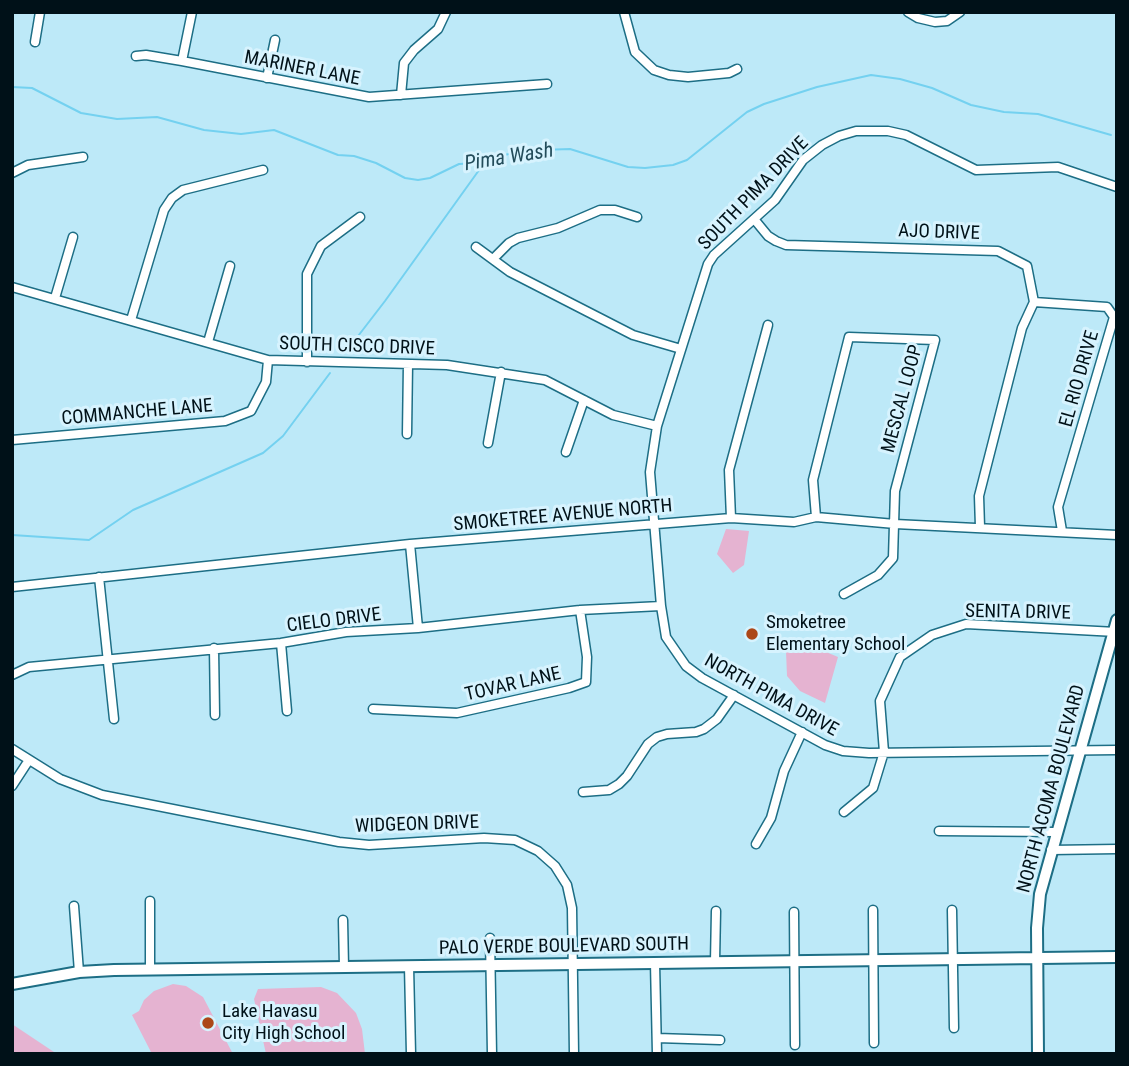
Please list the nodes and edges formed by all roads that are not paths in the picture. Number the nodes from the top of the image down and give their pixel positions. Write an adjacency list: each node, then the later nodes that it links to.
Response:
1 (40, 12): 8 (street)
2 (192, 12): 10 (street)
3 (446, 12): 14 (street)
4 (624, 12): 11 (street)
5 (908, 12): 6 (street)
6 (960, 12)
7 (275, 40): 12 (street)
8 (35, 42)
9 (135, 56): 10 (street, MARINER LANE)
10 (182, 61): 12 (street, MARINER LANE)
11 (737, 69)
12 (267, 78): 14 (street, MARINER LANE)
13 (547, 84): 14 (street, MARINER LANE)
14 (401, 94)
15 (83, 157): 17 (street)
16 (263, 170): 29 (street)
17 (12, 173)
18 (1117, 187): 21 (street, SOUTH PIMA DRIVE)
19 (360, 217): 34 (street)
20 (637, 217): 24 (street)
21 (754, 219): 28 (street, AJO DRIVE); 32 (street, SOUTH PIMA DRIVE)
22 (73, 237): 27 (street)
23 (476, 247): 24 (street)
24 (493, 259): 32 (street)
25 (230, 266): 31 (street)
26 (12, 287): 27 (street, SOUTH CISCO DRIVE)
27 (55, 298): 29 (street, SOUTH CISCO DRIVE)
28 (1034, 302): 47 (street); 48 (street, EL RIO DRIVE)
29 (131, 320): 31 (street, SOUTH CISCO DRIVE)
30 (768, 325): 44 (street)
31 (208, 342): 33 (street, SOUTH CISCO DRIVE)
32 (681, 349): 38 (street, SOUTH PIMA DRIVE)
33 (268, 360): 34 (street, SOUTH CISCO DRIVE); 40 (street, COMMANCHE LANE)
34 (307, 362): 35 (street, SOUTH CISCO DRIVE)
35 (408, 364): 36 (street, SOUTH CISCO DRIVE); 39 (street)
36 (501, 372): 37 (street, SOUTH CISCO DRIVE); 41 (street)
37 (584, 400): 38 (street, SOUTH CISCO DRIVE); 42 (street)
38 (657, 426): 45 (street, SOUTH PIMA DRIVE)
39 (407, 434)
40 (12, 440)
41 (488, 443)
42 (566, 452)
43 (816, 517): 44 (street, SMOKETREE AVENUE NORTH); 46 (street, SMOKETREE AVENUE NORTH); 46 (street, MESCAL LOOP)
44 (731, 518): 45 (street, SMOKETREE AVENUE NORTH)
45 (653, 524): 50 (street, SMOKETREE AVENUE NORTH); 54 (street, NORTH PIMA DRIVE)
46 (895, 524): 47 (street, SMOKETREE AVENUE NORTH); 53 (street)
47 (980, 527): 48 (street, SMOKETREE AVENUE NORTH)
48 (1062, 531): 49 (street, SMOKETREE AVENUE NORTH)
49 (1117, 535)
50 (410, 544): 51 (street, SMOKETREE AVENUE NORTH); 57 (street)
51 (99, 577): 52 (street, SMOKETREE AVENUE NORTH); 61 (street)
52 (12, 587)
53 (844, 594)
54 (661, 606): 55 (street, CIELO DRIVE); 63 (street, NORTH PIMA DRIVE)
55 (580, 610): 57 (street, CIELO DRIVE); 64 (street, TOVAR LANE)
56 (1117, 620): 58 (main road, NORTH ACOMA BOULEVARD)
57 (418, 628): 59 (street, CIELO DRIVE)
58 (1115, 632): 71 (main road, NORTH ACOMA BOULEVARD); 72 (street, SENITA DRIVE)
59 (281, 643): 60 (street, CIELO DRIVE); 65 (street)
60 (214, 648): 61 (street, CIELO DRIVE); 66 (street)
61 (107, 660): 62 (street, CIELO DRIVE); 67 (street)
62 (12, 675)
63 (734, 695): 68 (street, NORTH PIMA DRIVE); 75 (street)
64 (373, 709)
65 (287, 711)
66 (215, 716)
67 (114, 719)
68 (802, 732): 72 (street, NORTH PIMA DRIVE); 79 (street)
69 (12, 749): 73 (street, WIDGEON DRIVE)
70 (1117, 750): 71 (street, NORTH PIMA DRIVE)
71 (1079, 751): 72 (street, NORTH PIMA DRIVE); 78 (main road, NORTH ACOMA BOULEVARD)
72 (884, 752): 76 (street)
73 (29, 760): 74 (street); 97 (street, WIDGEON DRIVE)
74 (12, 786)
75 (583, 792)
76 (844, 812)
77 (939, 831): 78 (street)
78 (1055, 832): 81 (main road, NORTH ACOMA BOULEVARD)
79 (756, 844)
80 (1117, 849): 81 (street)
81 (1051, 850): 91 (main road, NORTH ACOMA BOULEVARD)
82 (150, 901): 101 (street)
83 (74, 906): 102 (street)
84 (873, 910): 94 (street)
85 (953, 910): 92 (street)
86 (716, 911): 95 (street)
87 (794, 912): 93 (street)
88 (343, 920): 100 (street)
89 (490, 938): 98 (street)
90 (1117, 957): 91 (main road, PALO VERDE BOULEVARD SOUTH)
91 (1037, 958): 92 (main road, PALO VERDE BOULEVARD SOUTH); 113 (main road, NORTH ACOMA BOULEVARD)
92 (953, 959): 94 (main road, PALO VERDE BOULEVARD SOUTH); 104 (street)
93 (794, 961): 94 (main road, PALO VERDE BOULEVARD SOUTH); 95 (main road, PALO VERDE BOULEVARD SOUTH); 108 (street)
94 (874, 961): 107 (street)
95 (715, 962): 96 (main road, PALO VERDE BOULEVARD SOUTH)
96 (656, 963): 97 (main road, PALO VERDE BOULEVARD SOUTH); 105 (street)
97 (573, 964): 98 (main road, PALO VERDE BOULEVARD SOUTH); 111 (street, WIDGEON DRIVE)
98 (491, 965): 99 (main road, PALO VERDE BOULEVARD SOUTH); 110 (street)
99 (409, 966): 100 (main road, PALO VERDE BOULEVARD SOUTH); 109 (street)
100 (344, 967): 101 (main road, PALO VERDE BOULEVARD SOUTH)
101 (150, 969): 102 (main road, PALO VERDE BOULEVARD SOUTH)
102 (79, 972): 103 (main road, PALO VERDE BOULEVARD SOUTH)
103 (12, 984)
104 (954, 1028)
105 (657, 1038): 106 (street); 112 (street)
106 (720, 1040)
107 (874, 1044)
108 (795, 1045)
109 (411, 1054)
110 (492, 1054)
111 (574, 1054)
112 (657, 1054)
113 (1038, 1054)

